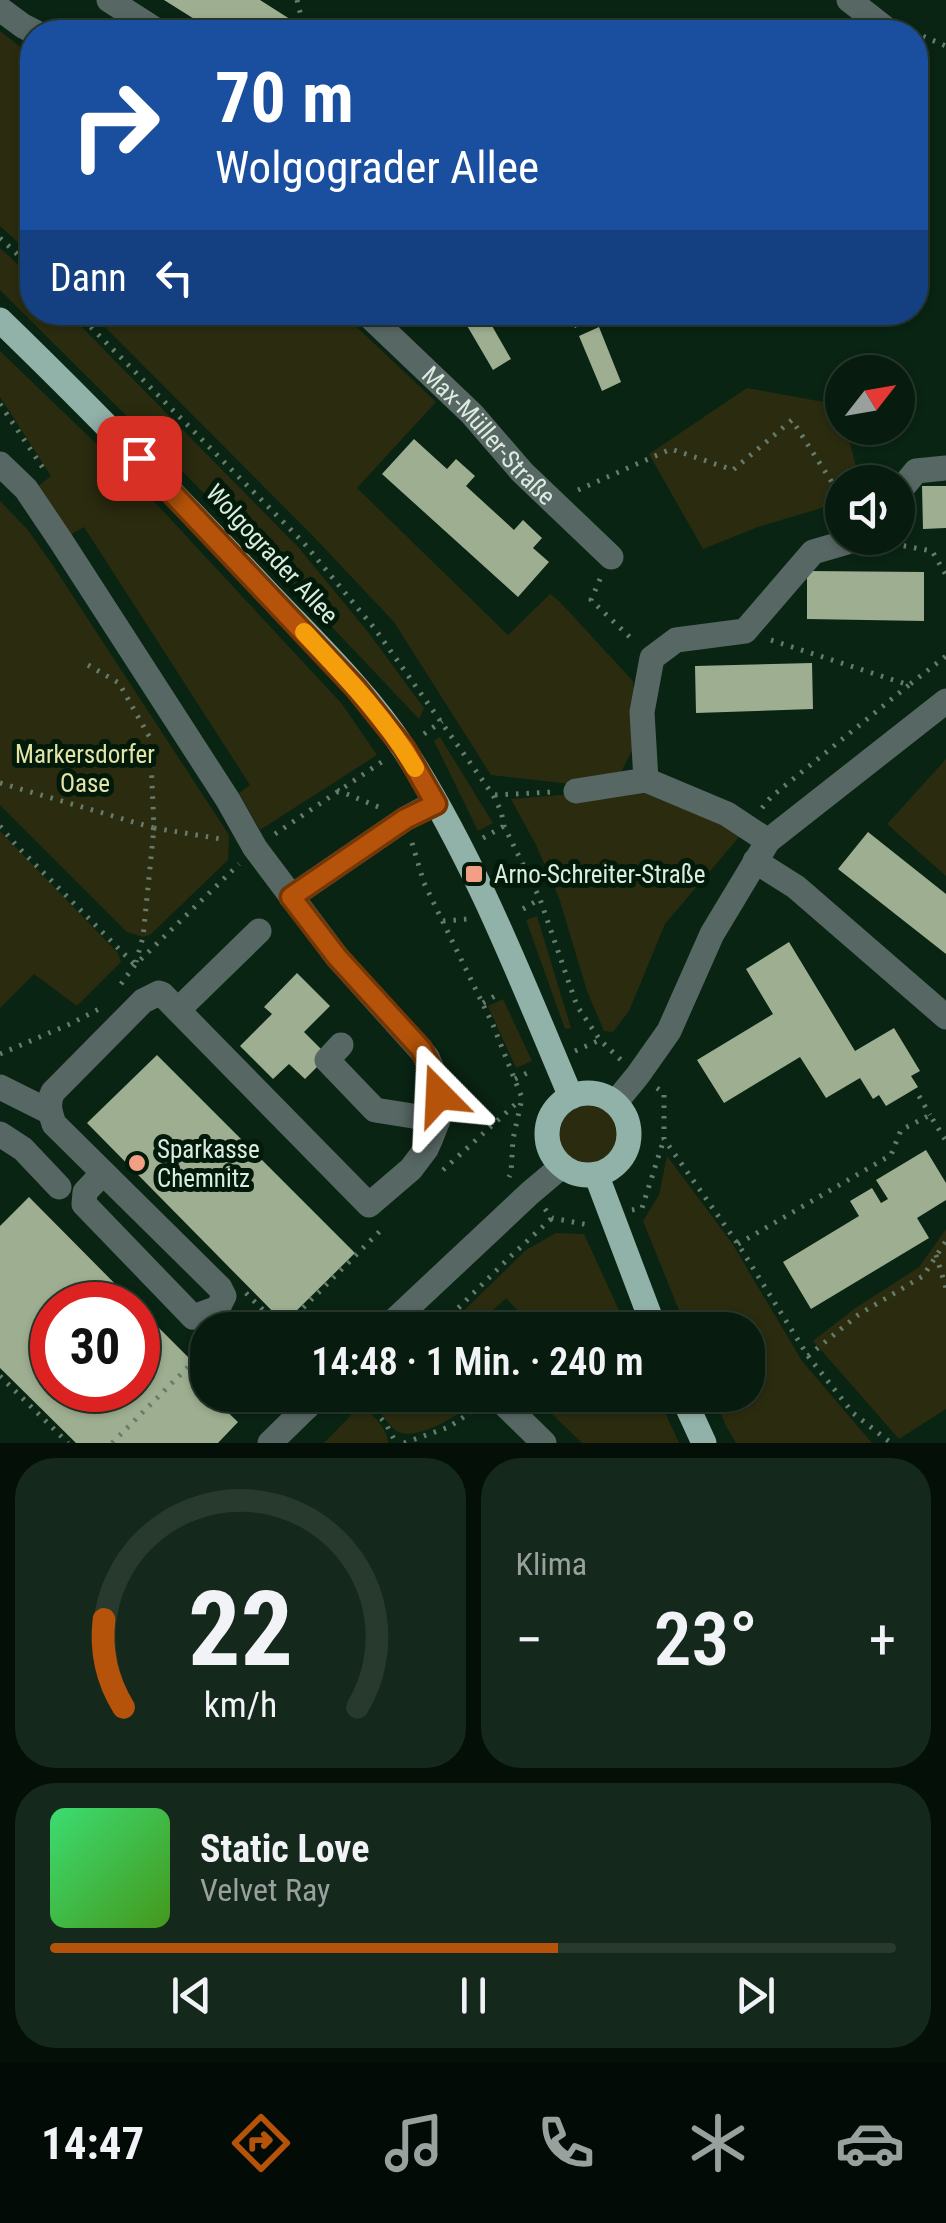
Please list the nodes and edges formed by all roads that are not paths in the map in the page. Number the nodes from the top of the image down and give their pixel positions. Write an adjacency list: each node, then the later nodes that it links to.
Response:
1 (109, 0): 4 (street)
2 (849, 0): 5 (street)
3 (0, 8): 6 (street)
4 (140, 20)
5 (875, 20)
6 (20, 24)
7 (0, 320): 17 (main road, Wolgograder Allee)
8 (379, 325): 13 (street, Max-Müller-Straße)
9 (0, 464): 19 (street)
10 (946, 468): 11 (street)
11 (915, 472)
12 (825, 548): 15 (street)
13 (611, 557)
14 (946, 701): 18 (street)
15 (646, 780): 16 (street); 18 (street)
16 (576, 791)
17 (436, 804): 19 (street); 25 (main road, Wolgograder Allee)
18 (756, 843): 22 (street); 26 (street)
19 (291, 897): 28 (street)
20 (259, 931): 21 (street)
21 (178, 1010): 27 (street); 28 (street)
22 (946, 1018)
23 (340, 1046): 28 (street)
24 (0, 1088): 27 (street)
25 (571, 1097): 26 (main road); 31 (main road)
26 (614, 1103): 32 (main road)
27 (50, 1112): 30 (street)
28 (438, 1120)
29 (0, 1134): 33 (street)
30 (95, 1166): 30 (street)
31 (562, 1166): 32 (main road); 34 (street)
32 (596, 1174): 35 (main road)
33 (59, 1187)
34 (403, 1312)
35 (648, 1312)
36 (302, 1412): 39 (street)
37 (512, 1412): 40 (street)
38 (690, 1412): 41 (main road)
39 (270, 1443)
40 (544, 1443)
41 (704, 1443)

